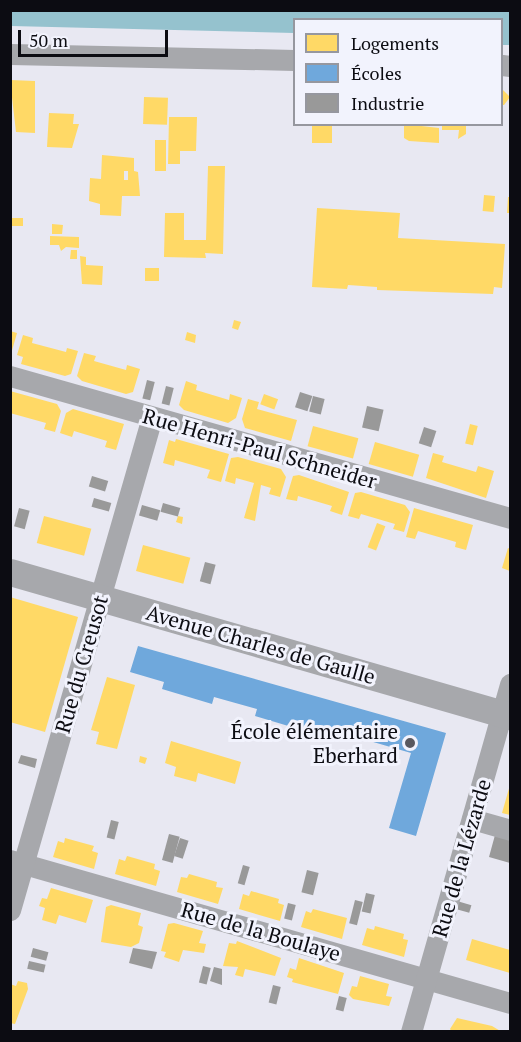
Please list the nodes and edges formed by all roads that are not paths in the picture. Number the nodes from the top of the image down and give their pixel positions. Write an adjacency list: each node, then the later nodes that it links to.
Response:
1 (10, 54): 2 (street)
2 (293, 60)
3 (10, 376): 4 (street, Rue Henri-Paul Schneider)
4 (152, 417): 5 (street, Rue Henri-Paul Schneider); 7 (street, Rue du Creusot)
5 (510, 518)
6 (10, 572): 7 (street, Avenue Charles de Gaulle)
7 (100, 597): 9 (street, Avenue Charles de Gaulle); 12 (street, Rue du Creusot)
8 (510, 684): 9 (street, Rue de la Lézarde)
9 (506, 715): 10 (street, Rue de la Lézarde)
10 (472, 819): 11 (street); 14 (street, Rue de la Lézarde)
11 (510, 830)
12 (17, 862): 13 (street, Rue du Creusot); 14 (street, Rue de la Boulaye)
13 (10, 910)
14 (426, 978): 15 (street, Rue de la Boulaye); 16 (street, Rue de la Lézarde)
15 (510, 1003)
16 (411, 1032)

